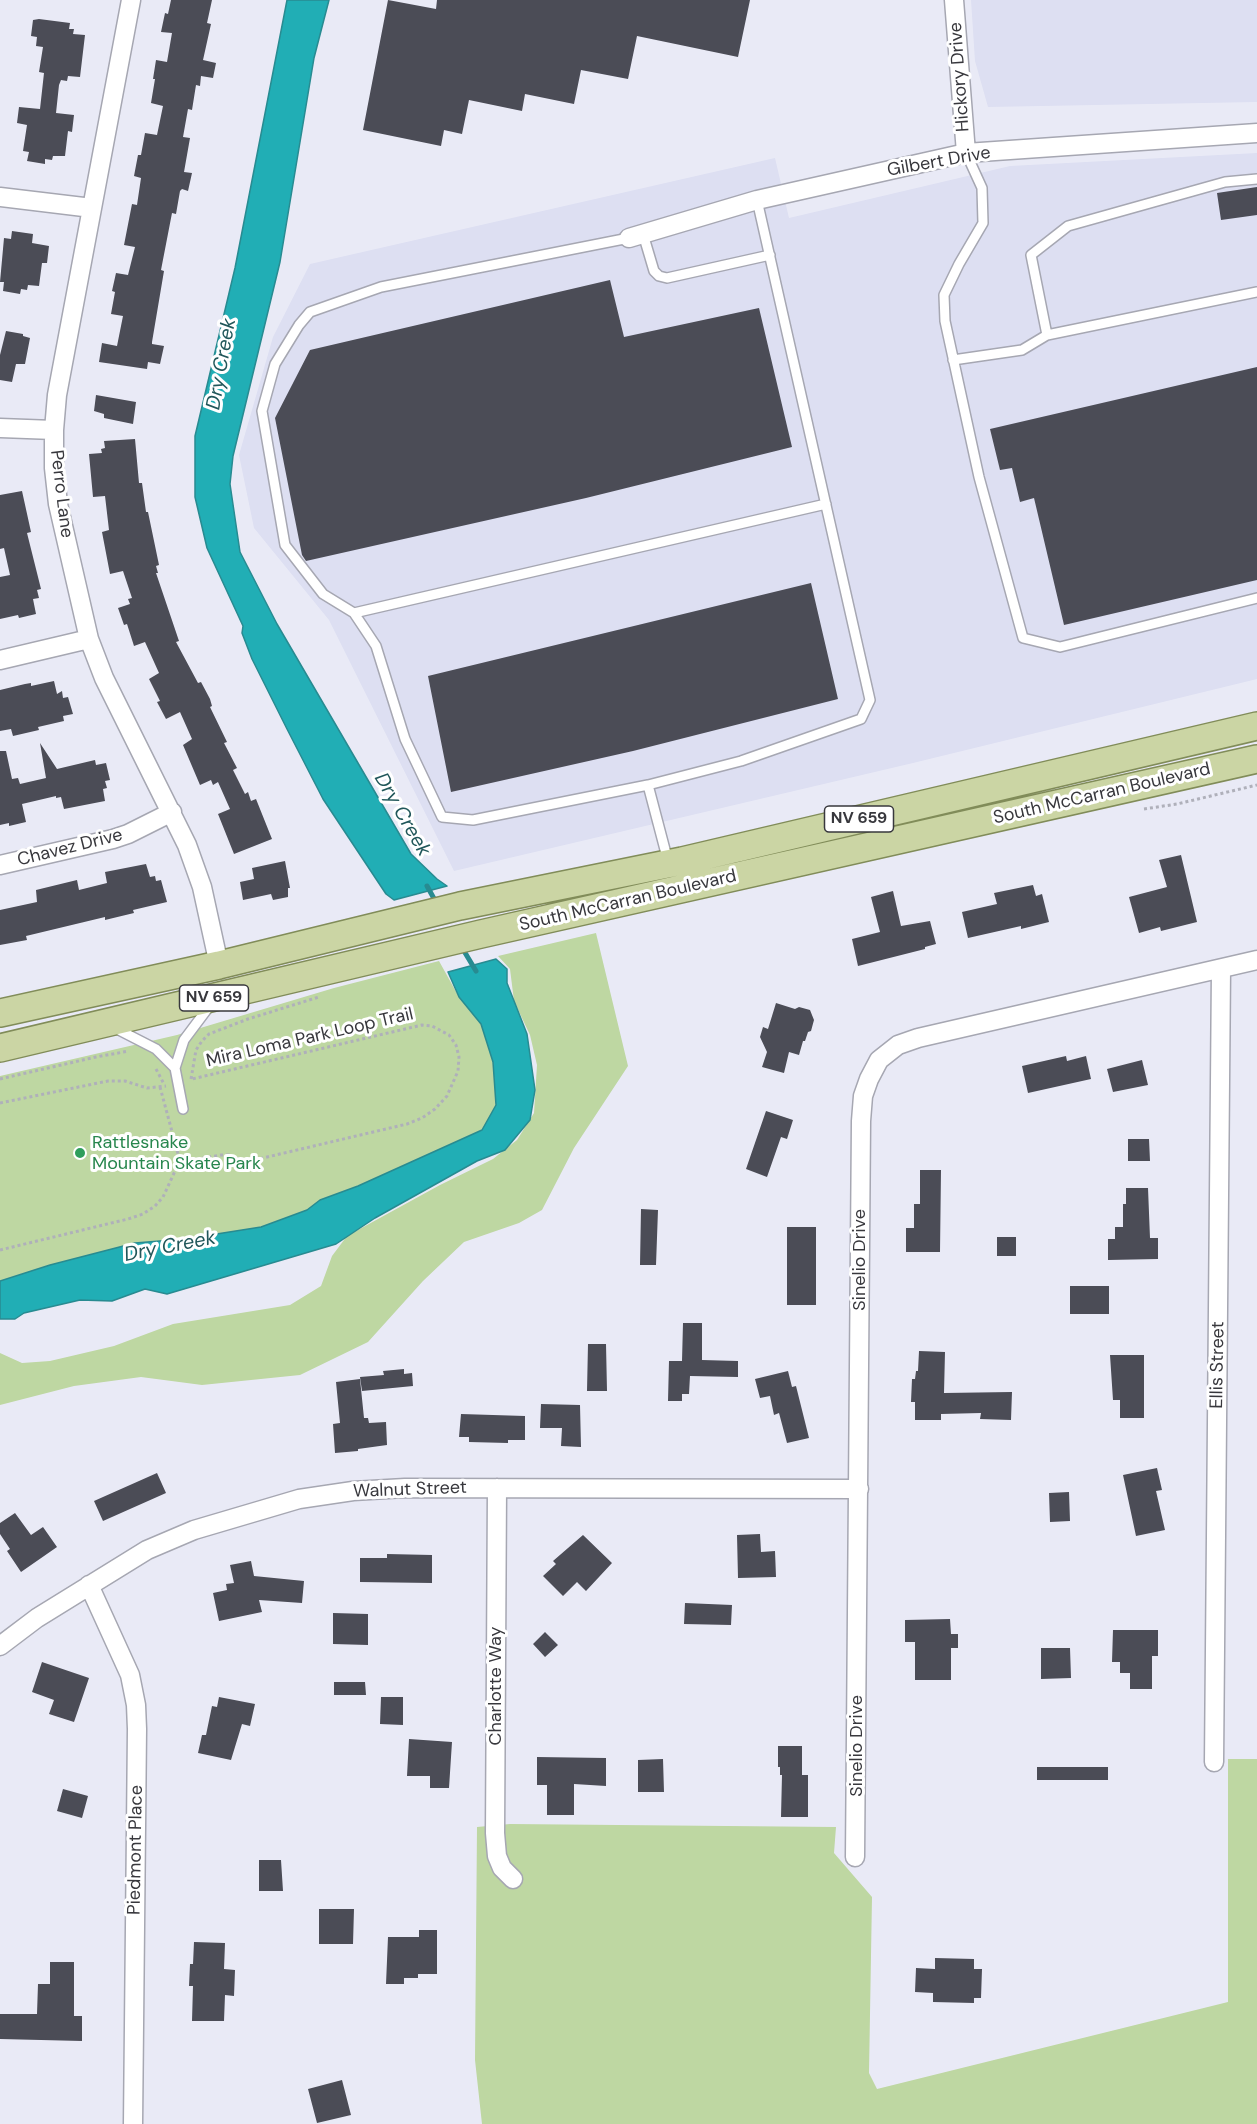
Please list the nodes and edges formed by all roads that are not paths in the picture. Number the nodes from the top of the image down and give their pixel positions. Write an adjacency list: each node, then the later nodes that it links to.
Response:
1 (131, 0): 8 (street, Perro Lane)
2 (954, 0): 4 (street, Hickory Drive)
3 (1257, 133): 4 (street, Gilbert Drive)
4 (966, 153): 7 (street, Gilbert Drive); 13 (lane)
5 (1257, 179): 12 (lane)
6 (0, 197): 8 (street)
7 (757, 200): 9 (street, Gilbert Drive); 10 (lane)
8 (92, 208): 15 (street, Perro Lane)
9 (636, 236): 10 (lane); 18 (lane)
10 (770, 255): 16 (lane)
11 (1257, 292): 12 (lane)
12 (1047, 335): 13 (lane)
13 (953, 360): 17 (lane)
14 (0, 428): 15 (street)
15 (54, 430): 19 (street, Perro Lane)
16 (826, 504): 18 (lane); 23 (lane)
17 (1257, 598)
18 (354, 613): 23 (lane)
19 (89, 639): 20 (street); 24 (street, Perro Lane)
20 (0, 660)
21 (1257, 726): 25 (main road, South McCarran Boulevard / NV 659)
22 (1257, 759): 30 (main road, South McCarran Boulevard / NV 659)
23 (648, 785): 25 (lane)
24 (172, 813): 26 (street, Chavez Drive); 28 (street, Perro Lane)
25 (669, 864): 28 (main road, South McCarran Boulevard / NV 659)
26 (0, 865)
27 (1257, 960): 29 (street, Sinelio Drive)
28 (219, 965): 31 (main road, South McCarran Boulevard / NV 659)
29 (1221, 969): 37 (street, Sinelio Drive); 40 (street, Ellis Street)
30 (216, 997): 32 (main road, South McCarran Boulevard / NV 659); 34 (lane)
31 (0, 1013)
32 (107, 1024): 33 (main road, South McCarran Boulevard / NV 659); 34 (lane)
33 (0, 1048)
34 (175, 1068): 35 (lane)
35 (183, 1109)
36 (497, 1488): 37 (street, Walnut Street); 38 (street, Walnut Street); 42 (street, Charlotte Way)
37 (859, 1489): 41 (street, Sinelio Drive)
38 (89, 1585): 39 (street, Walnut Street); 43 (street, Piedmont Place)
39 (0, 1646)
40 (1214, 1762)
41 (855, 1857)
42 (513, 1879)
43 (133, 2124)

